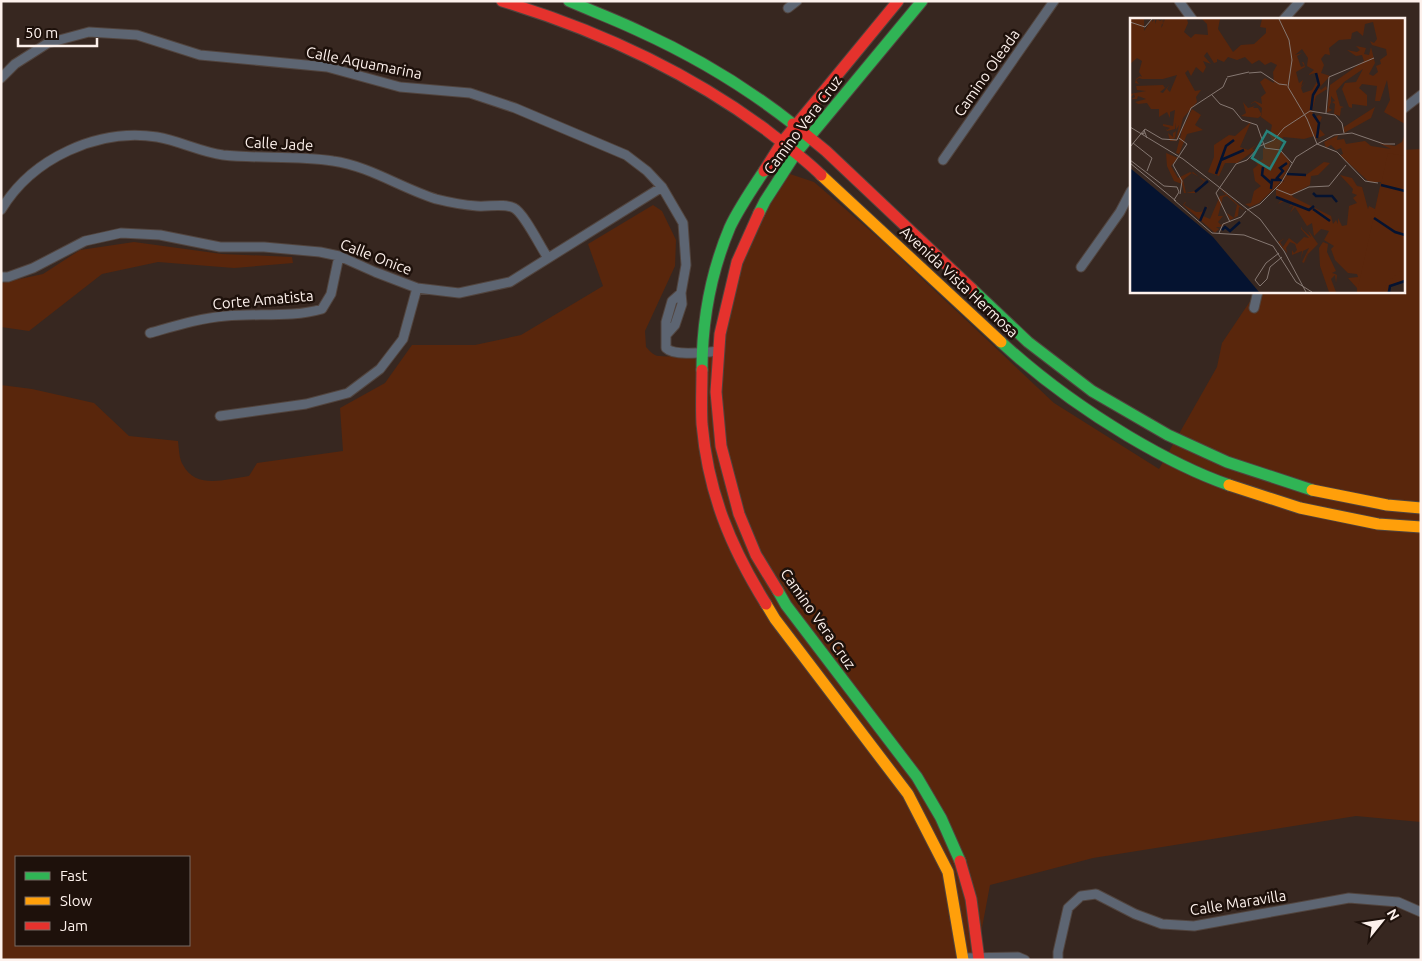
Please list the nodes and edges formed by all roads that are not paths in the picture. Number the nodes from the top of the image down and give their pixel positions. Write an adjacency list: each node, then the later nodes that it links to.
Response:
1 (502, 1): 17 (main road, Avenida Vista Hermosa)
2 (570, 1): 15 (main road, Avenida Vista Hermosa)
3 (797, 1): 9 (street)
4 (898, 1): 15 (main road, Camino Vera Cruz)
5 (922, 1): 16 (main road, Camino Vera Cruz)
6 (1054, 1): 19 (street, Camino Oleada)
7 (1179, 1): 10 (street)
8 (1300, 1): 11 (street)
9 (788, 8)
10 (1191, 18)
11 (1285, 18)
12 (1, 78): 20 (street, Calle Aquamarina)
13 (1421, 95): 14 (street)
14 (1404, 108)
15 (796, 124): 16 (main road, Avenida Vista Hermosa); 17 (main road, Camino Vera Cruz)
16 (810, 137): 18 (main road, Camino Vera Cruz); 34 (main road, Avenida Vista Hermosa)
17 (782, 141): 18 (main road, Avenida Vista Hermosa); 32 (main road, Camino Vera Cruz)
18 (796, 153): 31 (main road, Camino Vera Cruz); 35 (main road, Avenida Vista Hermosa)
19 (943, 160)
20 (662, 186): 24 (street, Calle Onice); 32 (street, Calle Aquamarina)
21 (1130, 193): 25 (street)
22 (1, 210): 24 (street, Calle Jade)
23 (339, 256): 26 (street, Calle Onice); 27 (street, Calle Onice); 30 (street, Corte Amatista)
24 (548, 258): 27 (street, Calle Onice)
25 (1081, 267)
26 (1, 277)
27 (417, 288): 33 (street)
28 (1258, 292): 29 (street)
29 (1254, 308)
30 (150, 333)
31 (719, 351): 32 (street, Calle Aquamarina); 38 (main road, Camino Vera Cruz)
32 (702, 352): 37 (main road, Camino Vera Cruz)
33 (220, 416)
34 (1421, 508)
35 (1421, 527)
36 (1421, 912): 41 (street, Calle Maravilla)
37 (963, 959): 38 (street)
38 (979, 959): 39 (street)
39 (1025, 960)
40 (1050, 960): 41 (street)
41 (1058, 960)

